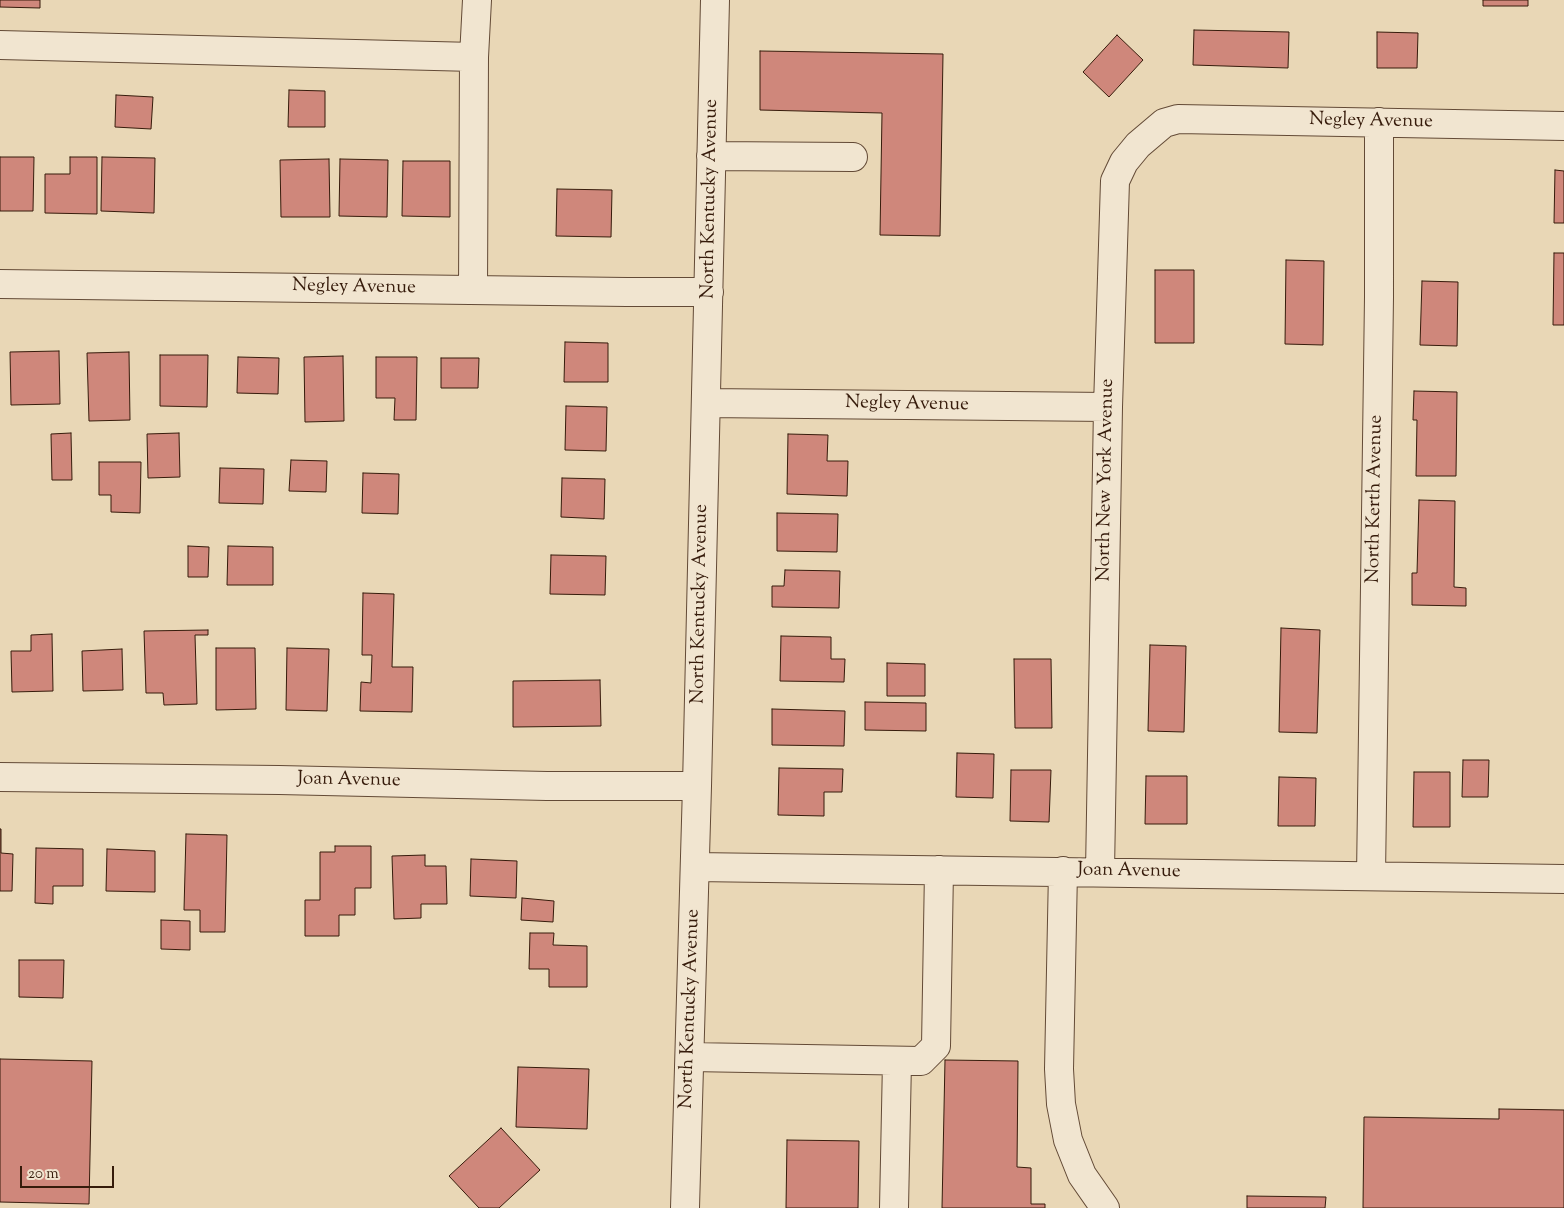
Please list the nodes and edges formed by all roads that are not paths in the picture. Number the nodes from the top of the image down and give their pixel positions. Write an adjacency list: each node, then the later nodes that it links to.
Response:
1 (477, 0): 4 (street)
2 (715, 0): 8 (street, North Kentucky Avenue)
3 (0, 45): 4 (street)
4 (474, 57): 11 (street)
5 (1178, 119): 6 (street, Negley Avenue); 14 (street, North New York Avenue)
6 (1379, 122): 7 (street, Negley Avenue); 21 (street, North Kerth Avenue)
7 (1564, 126)
8 (712, 156): 9 (street); 12 (street, North Kentucky Avenue)
9 (853, 157)
10 (0, 284): 11 (street, Negley Avenue)
11 (473, 290): 12 (street, Negley Avenue)
12 (708, 292): 13 (street, North Kentucky Avenue)
13 (706, 403): 14 (street, Negley Avenue); 16 (street, North Kentucky Avenue)
14 (1108, 407): 20 (street, North New York Avenue)
15 (0, 777): 16 (street, Joan Avenue)
16 (697, 786): 17 (street, North Kentucky Avenue)
17 (695, 867): 18 (street, Joan Avenue); 23 (street, North Kentucky Avenue)
18 (938, 870): 19 (street, Joan Avenue); 24 (street)
19 (1063, 871): 20 (street, Joan Avenue); 27 (street)
20 (1100, 871): 21 (street, Joan Avenue)
21 (1371, 876): 22 (street, Joan Avenue)
22 (1564, 879)
23 (690, 1057): 24 (street); 25 (street, North Kentucky Avenue)
24 (897, 1061): 26 (street)
25 (685, 1208)
26 (894, 1208)
27 (1105, 1208)

